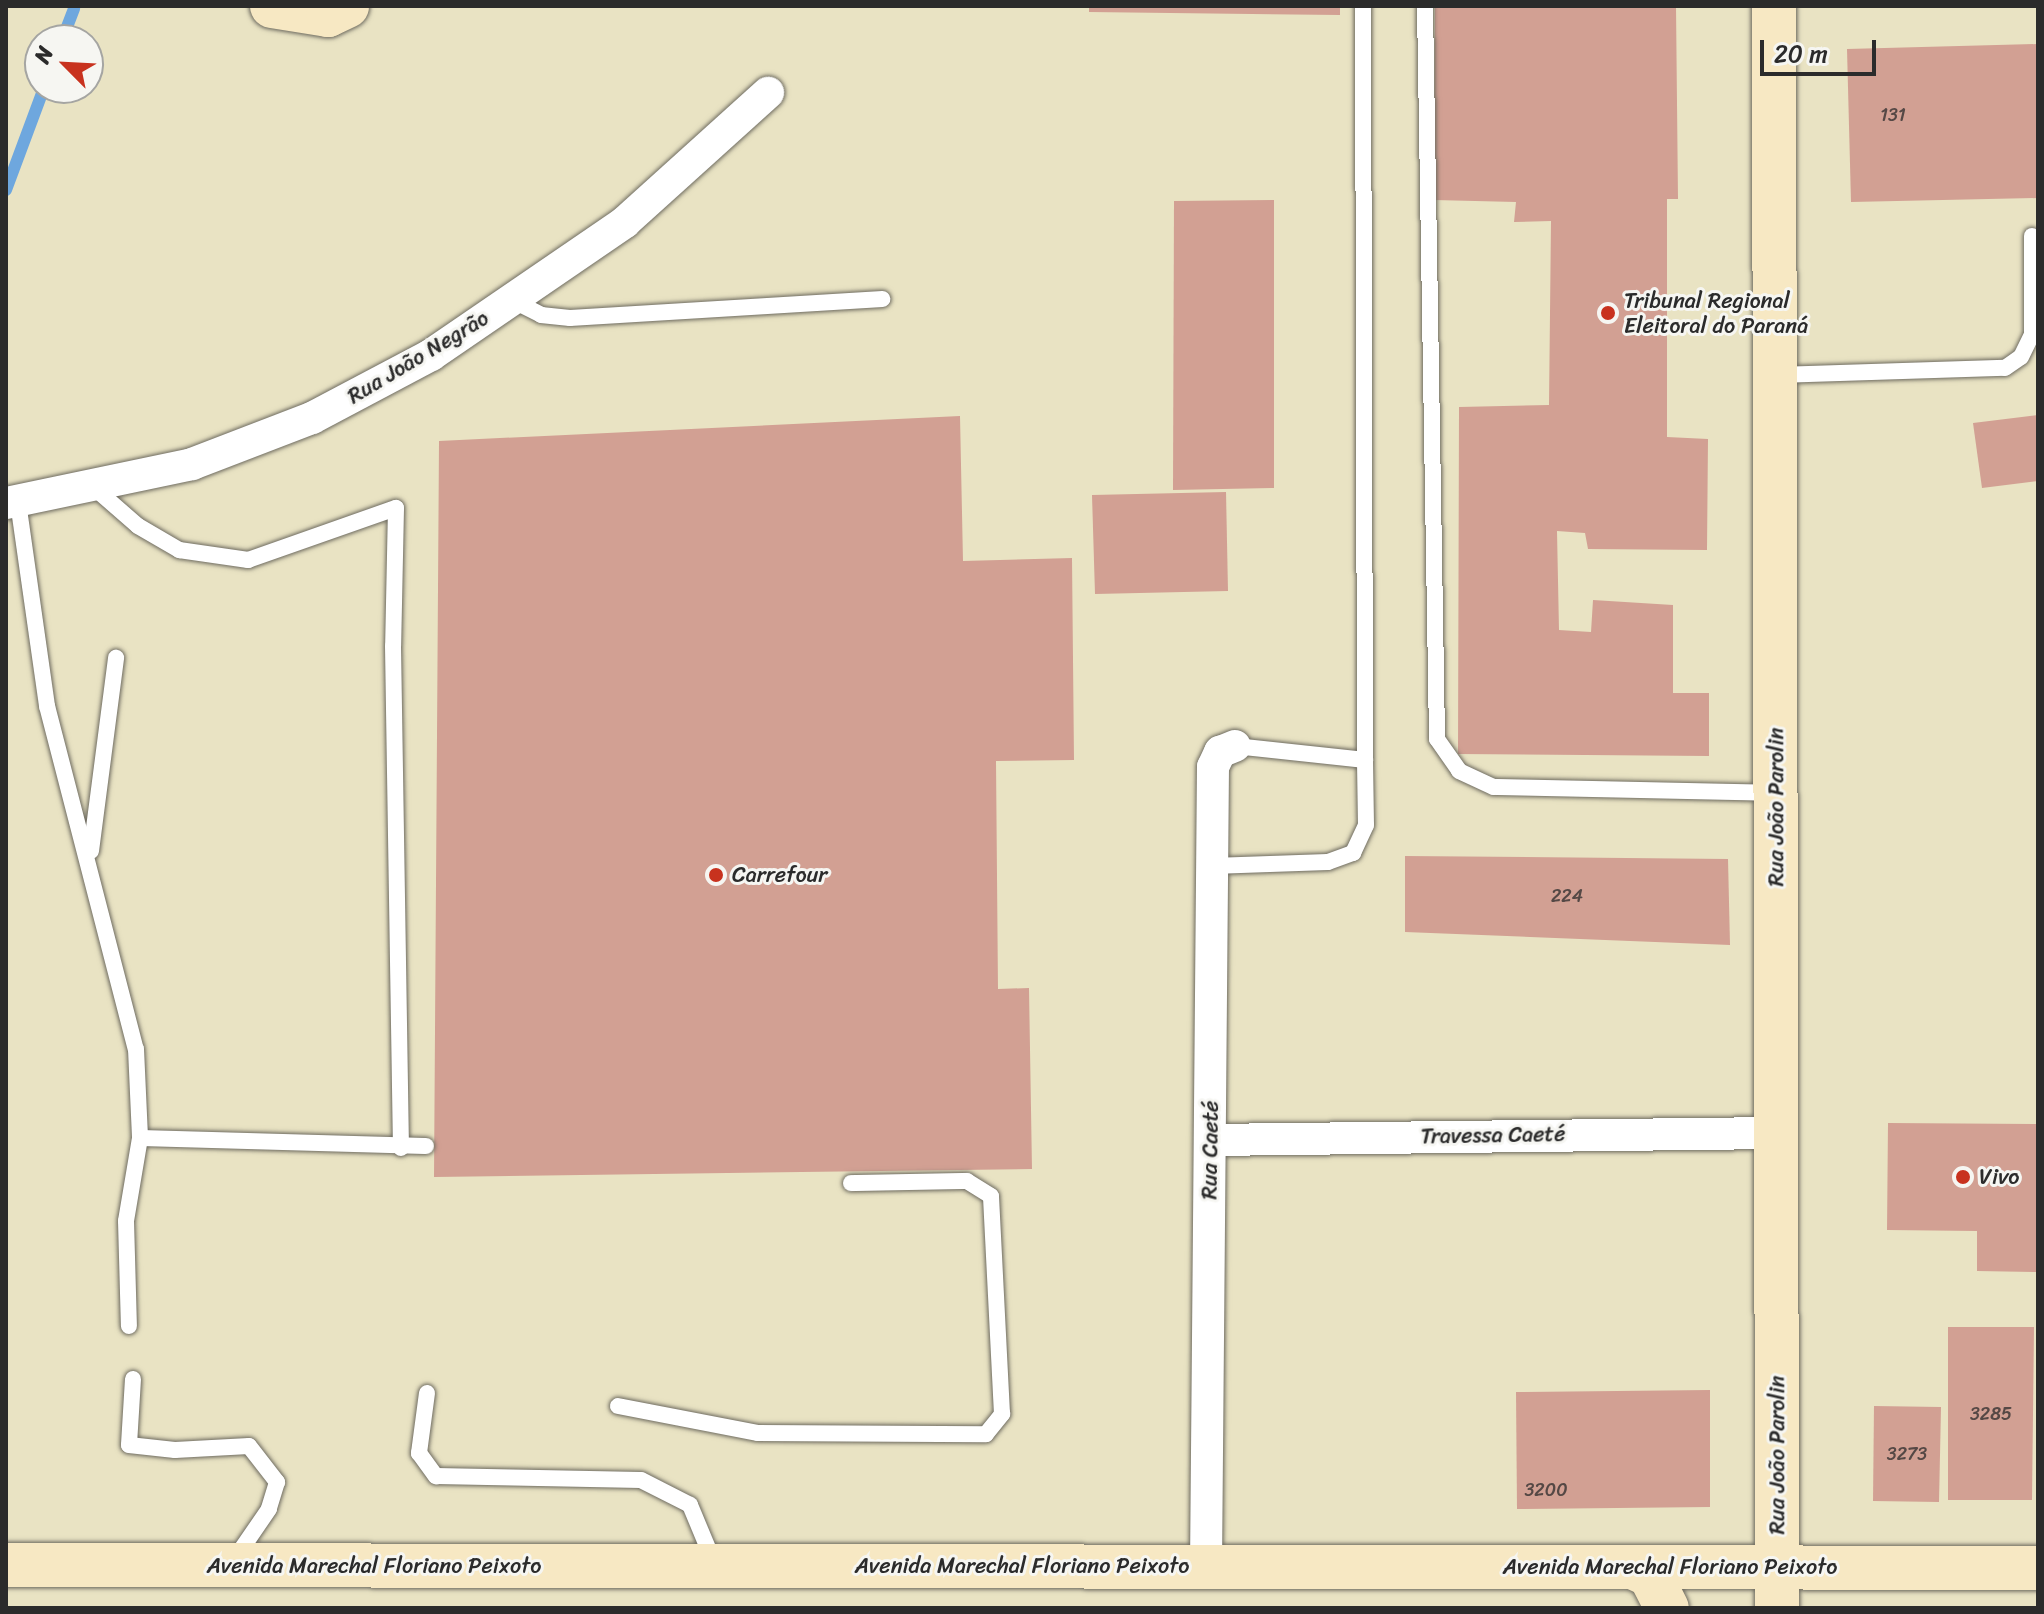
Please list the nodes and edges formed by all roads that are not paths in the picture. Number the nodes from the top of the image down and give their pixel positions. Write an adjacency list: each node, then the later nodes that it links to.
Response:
1 (272, 6): 2 (street)
2 (347, 6)
3 (1363, 6): 15 (lane)
4 (1425, 6): 16 (lane)
5 (1774, 6): 10 (street, Rua João Parolin)
6 (768, 93): 9 (street, Rua João Negrão)
7 (2032, 236): 10 (lane)
8 (882, 299): 9 (lane)
9 (512, 300): 11 (street, Rua João Negrão)
10 (1775, 375): 16 (street, Rua João Parolin)
11 (91, 485): 12 (street, Rua João Negrão); 23 (lane)
12 (12, 503): 17 (lane)
13 (116, 658): 17 (lane)
14 (1235, 746): 15 (lane); 18 (street, Rua Caeté)
15 (1365, 760): 18 (lane)
16 (1776, 793): 19 (street, Rua João Parolin)
17 (90, 860): 20 (lane)
18 (1212, 866): 21 (street, Rua Caeté)
19 (1776, 1133): 21 (street, Travessa Caeté); 35 (street, Rua João Parolin)
20 (140, 1138): 23 (lane); 25 (lane)
21 (1210, 1140): 32 (street, Rua Caeté)
22 (426, 1146): 23 (lane)
23 (401, 1148)
24 (851, 1183): 28 (lane)
25 (129, 1326)
26 (133, 1379): 30 (lane)
27 (427, 1393): 31 (lane)
28 (618, 1406)
29 (6, 1565): 30 (street, Avenida Marechal Floriano Peixoto)
30 (230, 1566): 31 (street, Avenida Marechal Floriano Peixoto)
31 (715, 1566): 32 (street, Avenida Marechal Floriano Peixoto)
32 (1206, 1567): 33 (street, Avenida Marechal Floriano Peixoto)
33 (1632, 1567): 35 (street, Avenida Marechal Floriano Peixoto); 36 (street)
34 (2038, 1568): 35 (street, Avenida Marechal Floriano Peixoto)
35 (1777, 1588)
36 (1667, 1608)

